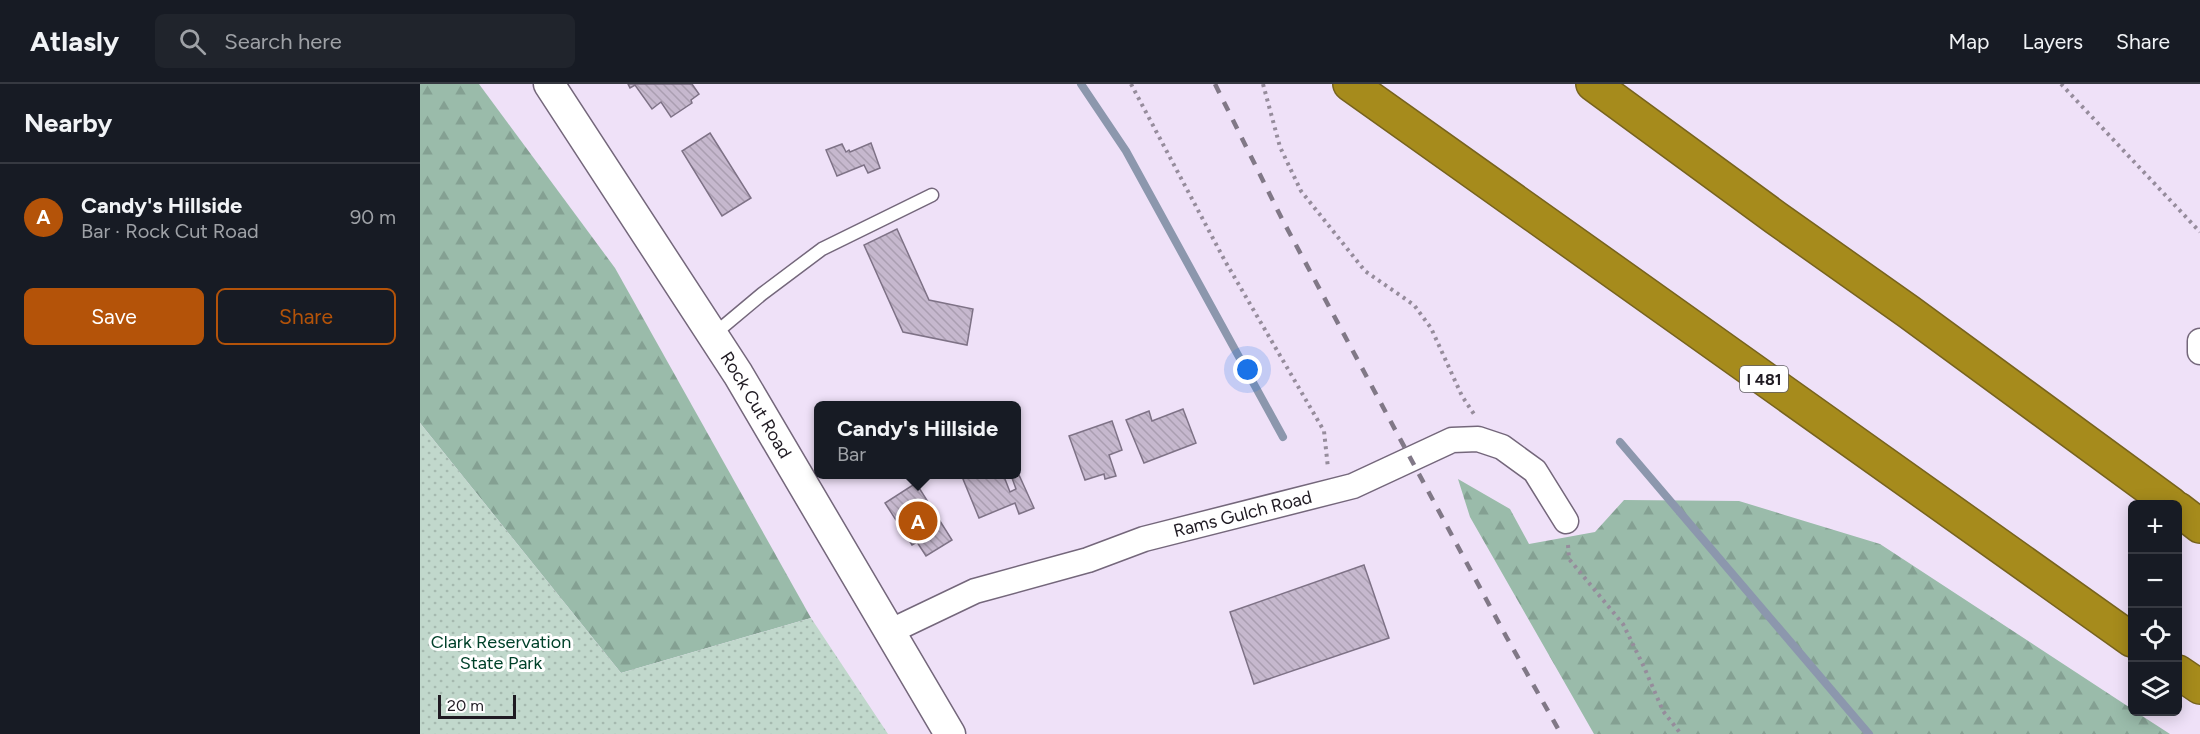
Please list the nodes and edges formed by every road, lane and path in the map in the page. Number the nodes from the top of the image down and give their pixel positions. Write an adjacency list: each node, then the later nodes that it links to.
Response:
1 (549, 84): 9 (street, Rock Cut Road)
2 (1131, 84): 13 (path)
3 (1263, 84): 12 (path)
4 (1350, 84): 19 (highway, I 481)
5 (1593, 84): 14 (highway)
6 (2061, 84): 8 (path)
7 (932, 195): 9 (lane)
8 (2200, 232)
9 (713, 335): 18 (street, Rock Cut Road)
10 (2200, 341): 11 (street)
11 (2200, 352)
12 (1502, 447): 13 (street, Rams Gulch Road); 16 (street, Rams Gulch Road)
13 (1331, 492): 18 (street, Rams Gulch Road)
14 (2166, 500)
15 (2182, 512): 17 (highway)
16 (1566, 521): 23 (path)
17 (2200, 526)
18 (889, 632): 22 (street, Rock Cut Road)
19 (2128, 636)
20 (2182, 675): 21 (highway)
21 (2200, 687)
22 (950, 734)
23 (1681, 734)

